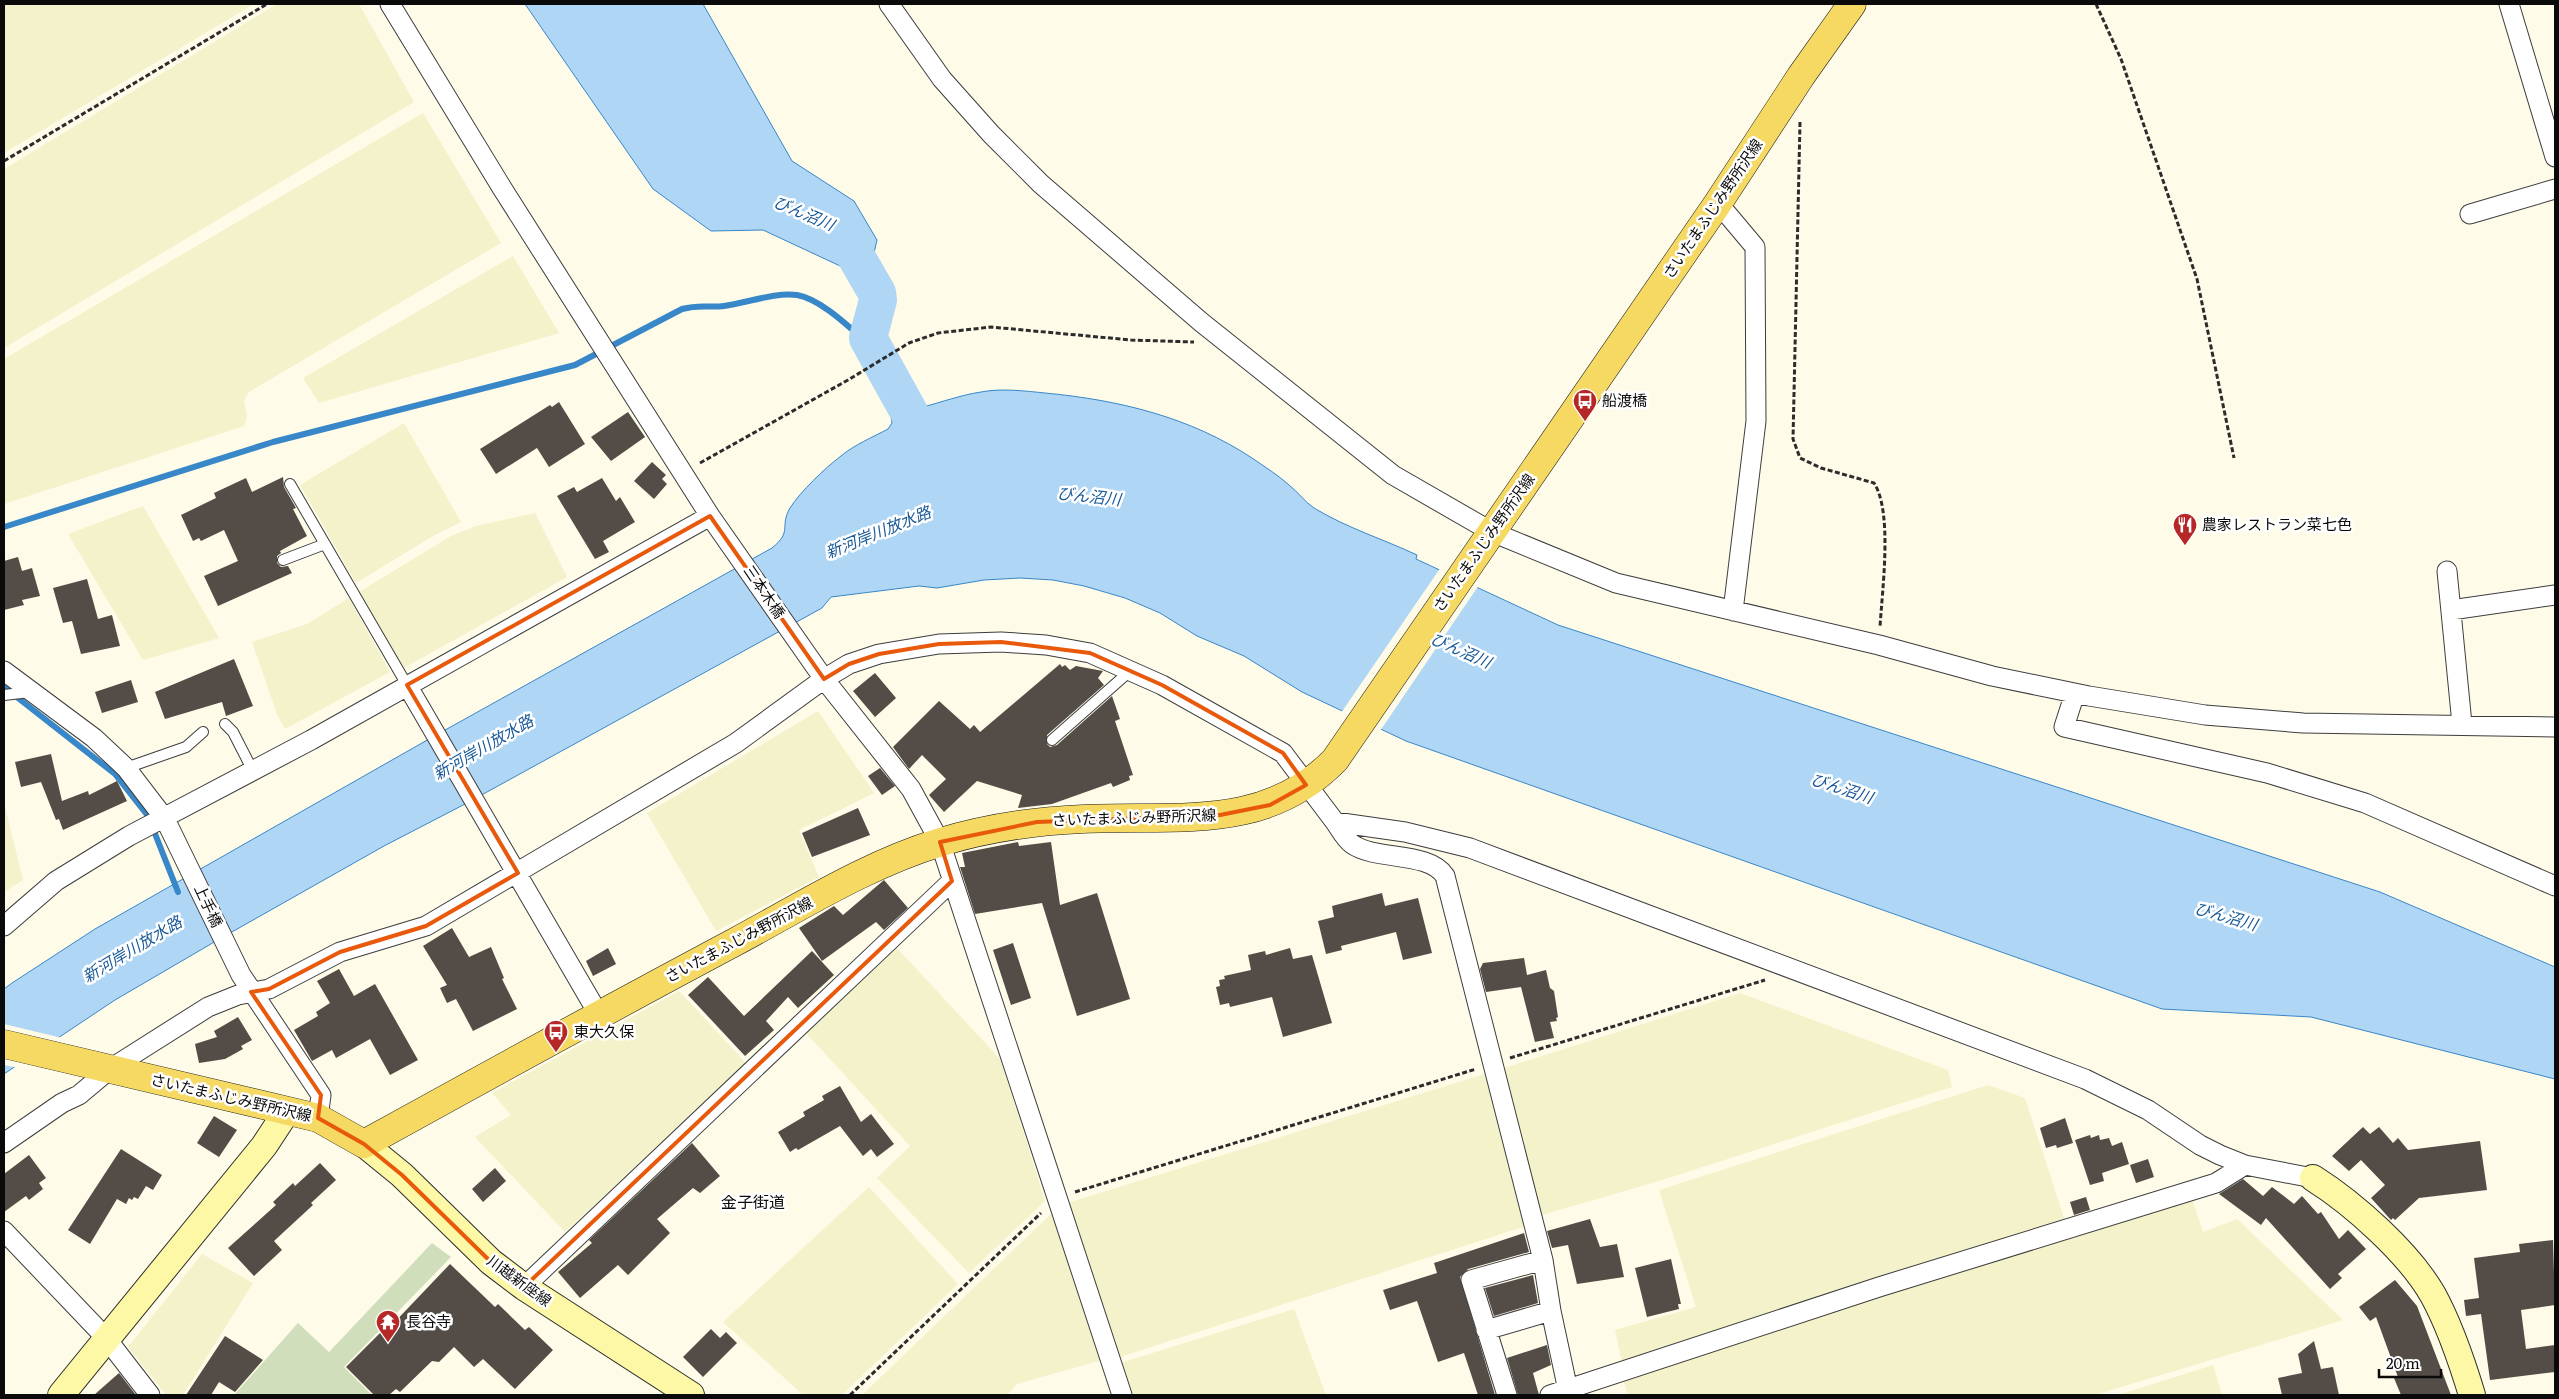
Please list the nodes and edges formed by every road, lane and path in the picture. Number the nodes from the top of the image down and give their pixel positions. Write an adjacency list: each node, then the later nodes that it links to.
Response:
1 (266, 4): 9 (path)
2 (390, 4): 15 (street, 三本木橋)
3 (890, 4): 13 (street)
4 (1852, 4): 11 (main road, さいたまふじみ野所沢線)
5 (2096, 4): 14 (path)
6 (2509, 4): 8 (street)
7 (1800, 116): 25 (path)
8 (2555, 157)
9 (4, 161)
10 (2555, 189): 12 (street)
11 (1718, 204): 18 (main road, さいたまふじみ野所沢線); 24 (street)
12 (2470, 214)
13 (1222, 338): 15 (path); 18 (street)
14 (2234, 458)
15 (683, 472): 17 (street, 三本木橋)
16 (290, 484): 19 (lane)
17 (715, 521): 28 (street, 三本木橋); 29 (street)
18 (1489, 535): 24 (street); 40 (main road, さいたまふじみ野所沢線)
19 (325, 544): 20 (lane); 29 (lane)
20 (283, 560)
21 (2447, 570): 23 (street)
22 (2555, 595): 23 (street)
23 (2451, 610): 34 (street)
24 (1732, 611): 25 (street)
25 (1879, 645): 31 (street)
26 (4, 671): 30 (street, 上手橋)
27 (1130, 671): 28 (street); 37 (lane); 40 (street)
28 (824, 679): 43 (street, 三本木橋); 44 (street)
29 (407, 685): 39 (street); 44 (street)
30 (30, 692): 32 (lane); 38 (street, 上手橋)
31 (2075, 693): 34 (street); 46 (street)
32 (4, 695)
33 (225, 724): 39 (lane)
34 (2462, 724): 35 (street)
35 (2555, 727)
36 (203, 732): 38 (lane)
37 (1052, 740)
38 (126, 768): 41 (street, 上手橋)
39 (253, 770): 41 (street)
40 (1306, 785): 42 (street); 43 (main road, さいたまふじみ野所沢線)
41 (165, 819): 47 (street); 49 (street, 上手橋)
42 (1335, 822): 48 (street); 52 (street)
43 (940, 842): 45 (street, 三本木橋); 50 (main road, さいたまふじみ野所沢線)
44 (518, 872): 49 (street); 50 (street)
45 (952, 881): 60 (street, 三本木橋); 63 (street)
46 (2555, 886)
47 (4, 926)
48 (1802, 972): 52 (path); 58 (street)
49 (251, 992): 53 (street); 55 (street, 上手橋)
50 (600, 1015): 57 (main road, さいたまふじみ野所沢線)
51 (4, 1044): 53 (main road, さいたまふじみ野所沢線)
52 (1492, 1064): 60 (path); 62 (street)
53 (101, 1067): 54 (main road, さいたまふじみ野所沢線); 56 (street)
54 (287, 1110): 55 (main road, さいたまふじみ野所沢線); 66 (street)
55 (318, 1118): 57 (main road, さいたまふじみ野所沢線)
56 (4, 1143)
57 (364, 1144): 63 (street, 川越新座線)
58 (2245, 1165): 59 (street); 67 (street)
59 (2313, 1178): 75 (street)
60 (1057, 1197): 71 (path); 72 (street, 三本木橋)
61 (4, 1231): 66 (street)
62 (1543, 1260): 64 (street); 65 (street)
63 (524, 1287): 70 (street, 川越新座線)
64 (1551, 1312): 65 (street); 67 (street)
65 (1486, 1330): 73 (street)
66 (106, 1338): 68 (street); 69 (street)
67 (1569, 1392): 74 (street)
68 (61, 1395)
69 (150, 1395)
70 (691, 1395)
71 (850, 1395)
72 (1122, 1395)
73 (1508, 1395)
74 (1550, 1395)
75 (2472, 1395)

